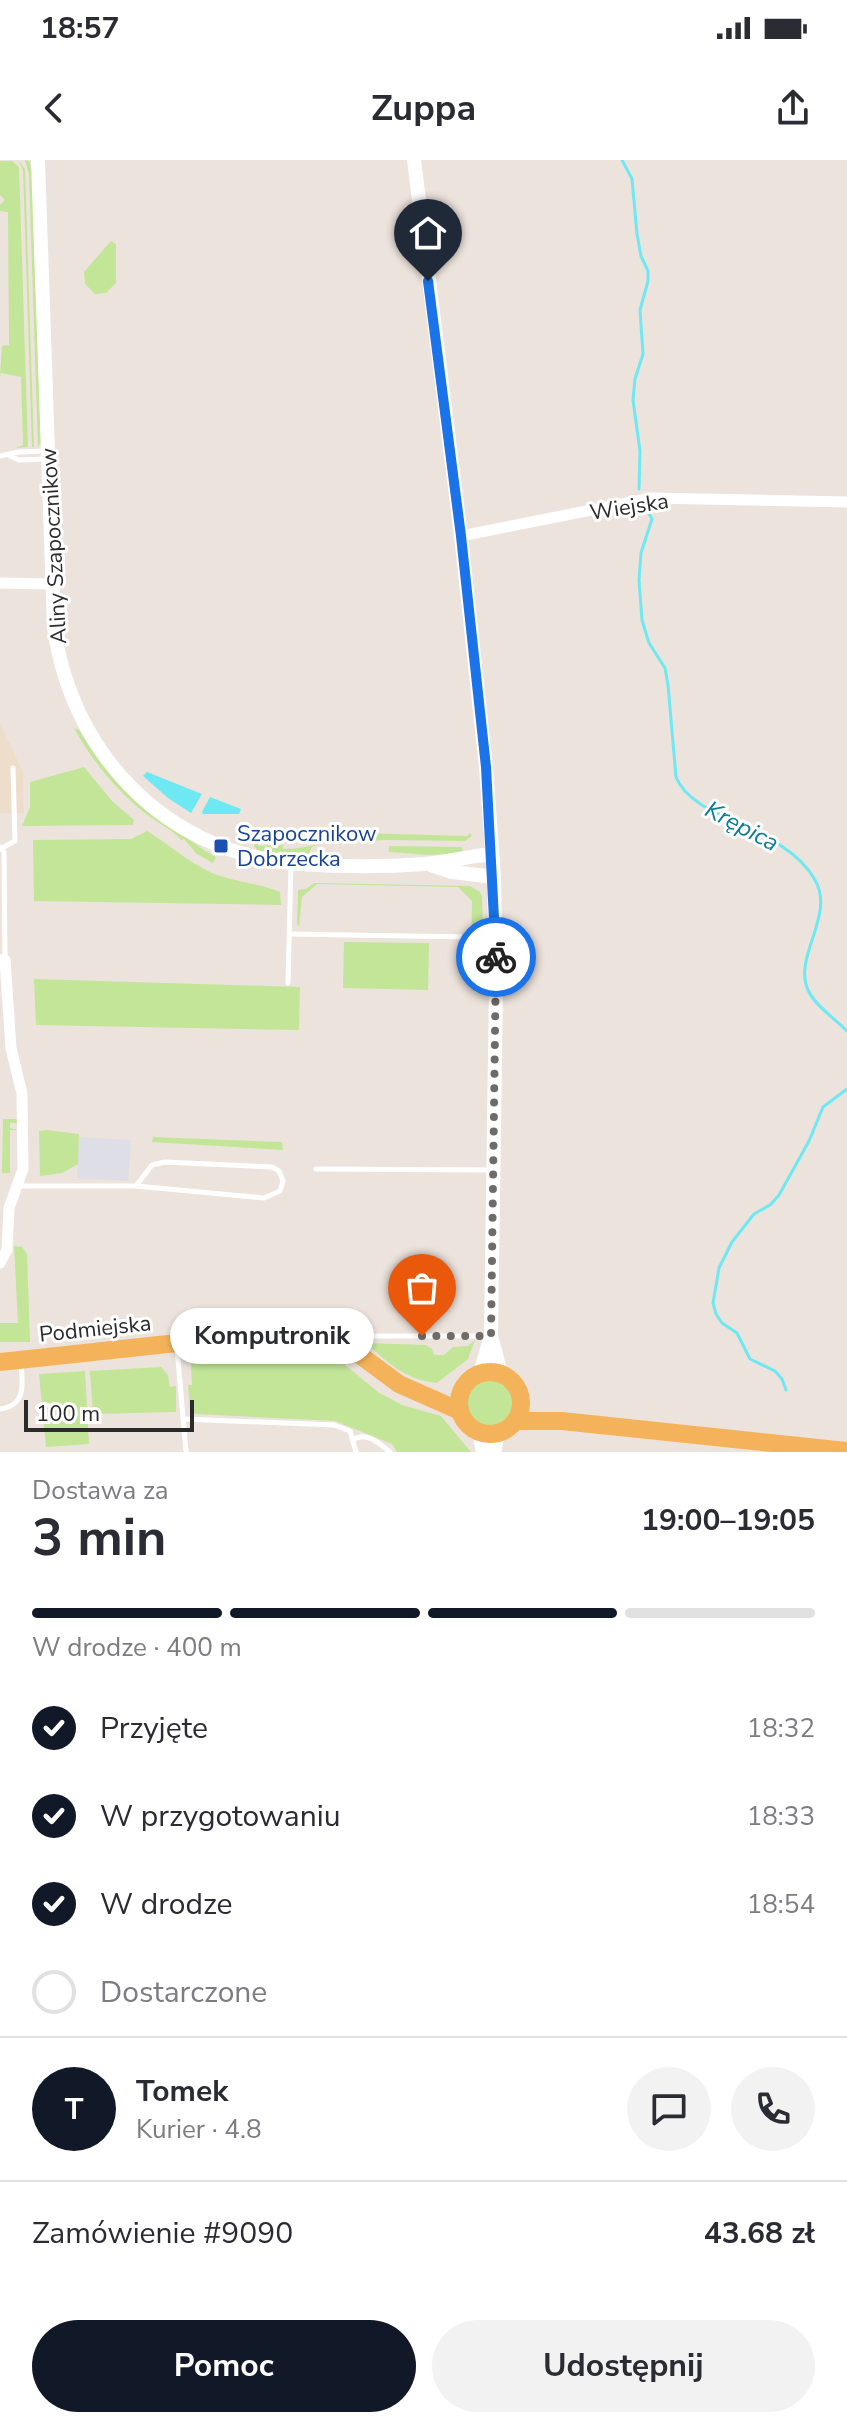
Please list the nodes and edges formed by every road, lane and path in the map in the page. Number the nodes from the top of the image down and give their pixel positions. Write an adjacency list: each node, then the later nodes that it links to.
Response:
1 (38, 160): 3 (street, Aliny Szapocznikow)
2 (414, 160): 6 (street)
3 (48, 455): 4 (lane); 8 (street, Aliny Szapocznikow)
4 (0, 456)
5 (847, 502): 6 (street, Wiejska)
6 (461, 536): 11 (street)
7 (0, 583): 8 (street)
8 (52, 584): 12 (street, Aliny Szapocznikow)
9 (13, 768): 10 (lane)
10 (1, 848): 14 (lane)
11 (492, 854): 13 (street, Aliny Szapocznikow); 15 (street)
12 (291, 863): 13 (street, Aliny Szapocznikow); 16 (lane)
13 (427, 864): 15 (street, Aliny Szapocznikow)
14 (2, 867): 18 (lane)
15 (494, 877): 21 (street)
16 (290, 934): 17 (lane); 19 (lane)
17 (469, 937)
18 (2, 960): 22 (street)
19 (288, 983)
20 (316, 1169): 21 (lane)
21 (494, 1170): 26 (street)
22 (18, 1186): 23 (lane); 24 (street)
23 (136, 1186): 23 (lane)
24 (0, 1263)
25 (365, 1336): 26 (lane)
26 (491, 1336): 30 (street); 31 (street)
27 (177, 1343): 28 (main road, Podmiejska); 33 (main road, Podmiejska); 37 (lane)
28 (20, 1360): 29 (main road, Podmiejska); 35 (lane)
29 (0, 1362)
30 (480, 1373): 31 (main road); 32 (main road)
31 (501, 1374): 34 (main road)
32 (462, 1390): 33 (main road); 36 (main road)
33 (420, 1392): 36 (main road, Podmiejska)
34 (521, 1400): 38 (main road); 39 (main road)
35 (0, 1409)
36 (460, 1411): 40 (main road)
37 (183, 1419): 42 (lane); 45 (lane)
38 (516, 1421): 39 (main road); 41 (main road)
39 (562, 1421): 43 (main road)
40 (479, 1432): 41 (main road); 48 (street)
41 (498, 1433): 49 (street)
42 (353, 1440): 46 (lane); 47 (lane)
43 (810, 1450): 44 (main road)
44 (847, 1451)
45 (186, 1452)
46 (356, 1452)
47 (390, 1452)
48 (483, 1452)
49 (494, 1452)

